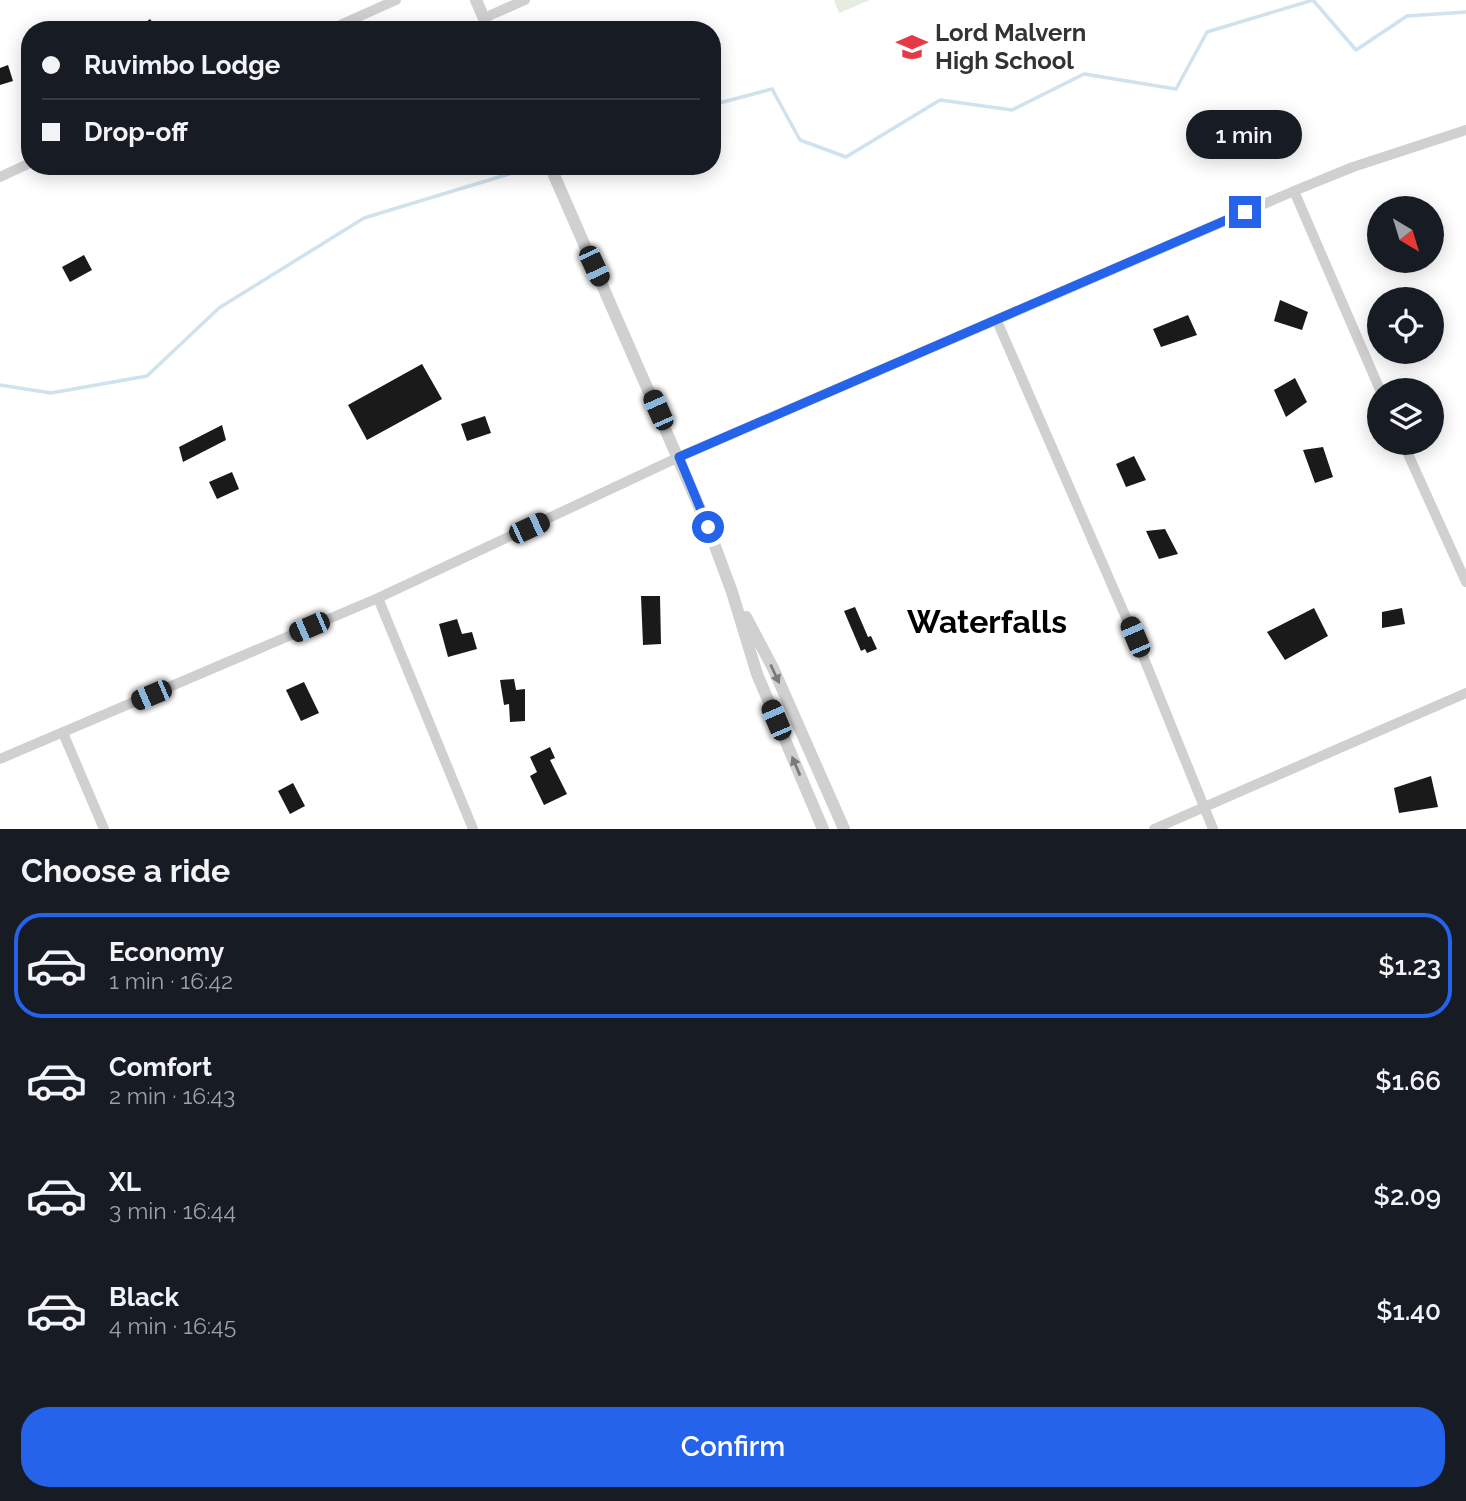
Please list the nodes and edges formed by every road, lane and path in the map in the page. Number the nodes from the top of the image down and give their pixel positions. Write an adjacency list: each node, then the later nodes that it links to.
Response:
1 (396, 0): 4 (street)
2 (476, 0): 5 (street)
3 (525, 0): 6 (street)
4 (349, 21)
5 (486, 21)
6 (492, 21)
7 (1466, 130): 11 (street)
8 (21, 167): 10 (street)
9 (554, 175): 15 (street)
10 (0, 177)
11 (1294, 191): 12 (street); 13 (street)
12 (997, 321): 15 (street); 22 (street)
13 (1375, 378)
14 (1408, 455): 16 (street)
15 (679, 457): 17 (street); 18 (street)
16 (1466, 582)
17 (732, 592): 25 (street, one-way to 17); 26 (street, one-way to 26)
18 (378, 598): 20 (street); 24 (street)
19 (1466, 693): 22 (street)
20 (63, 733): 21 (street); 23 (street)
21 (0, 759)
22 (1203, 807): 27 (street); 28 (street)
23 (104, 829)
24 (473, 829)
25 (823, 829)
26 (844, 829)
27 (1154, 829)
28 (1213, 829)

